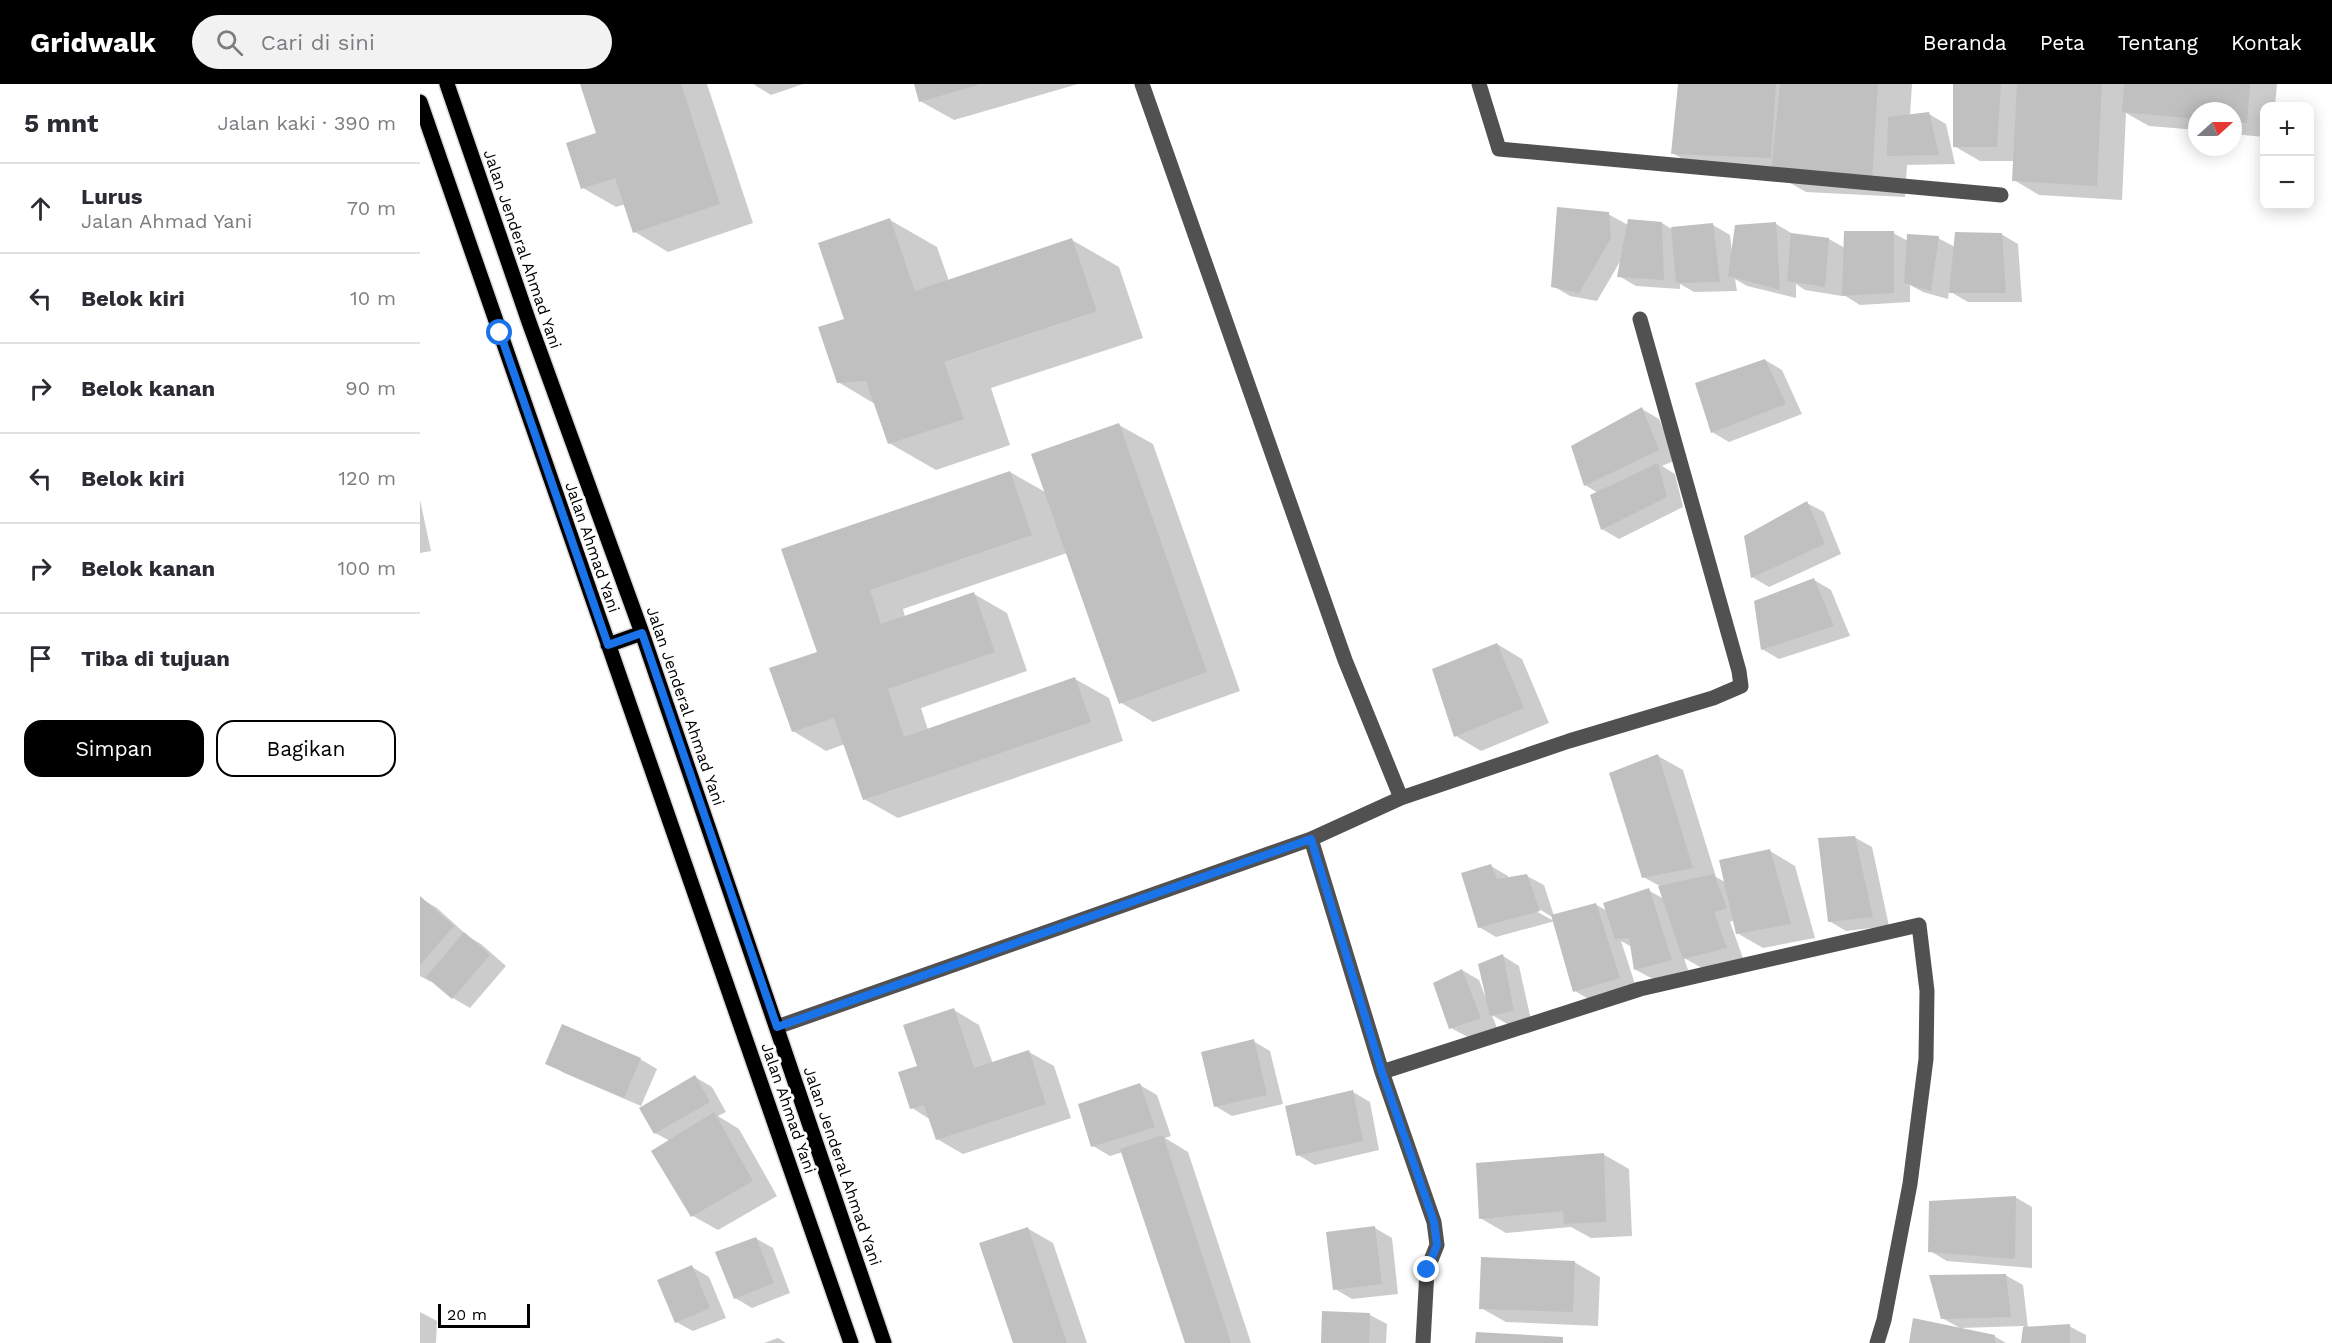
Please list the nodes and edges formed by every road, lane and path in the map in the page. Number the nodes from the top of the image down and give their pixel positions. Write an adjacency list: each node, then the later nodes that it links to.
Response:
1 (447, 84): 7 (main road, Jalan Jenderal Ahmad Yani)
2 (1142, 84): 9 (street)
3 (1479, 84): 5 (street)
4 (420, 102): 8 (main road, Jalan Ahmad Yani)
5 (2001, 195)
6 (1640, 319): 9 (street)
7 (642, 633): 8 (main road); 11 (main road, Jalan Jenderal Ahmad Yani)
8 (608, 645): 13 (main road, Jalan Ahmad Yani)
9 (1401, 798): 10 (street)
10 (1311, 839): 11 (street); 12 (street)
11 (777, 1027): 14 (main road, Jalan Jenderal Ahmad Yani)
12 (1382, 1072): 15 (street); 16 (street)
13 (851, 1343)
14 (884, 1343)
15 (1423, 1343)
16 (1877, 1343)

